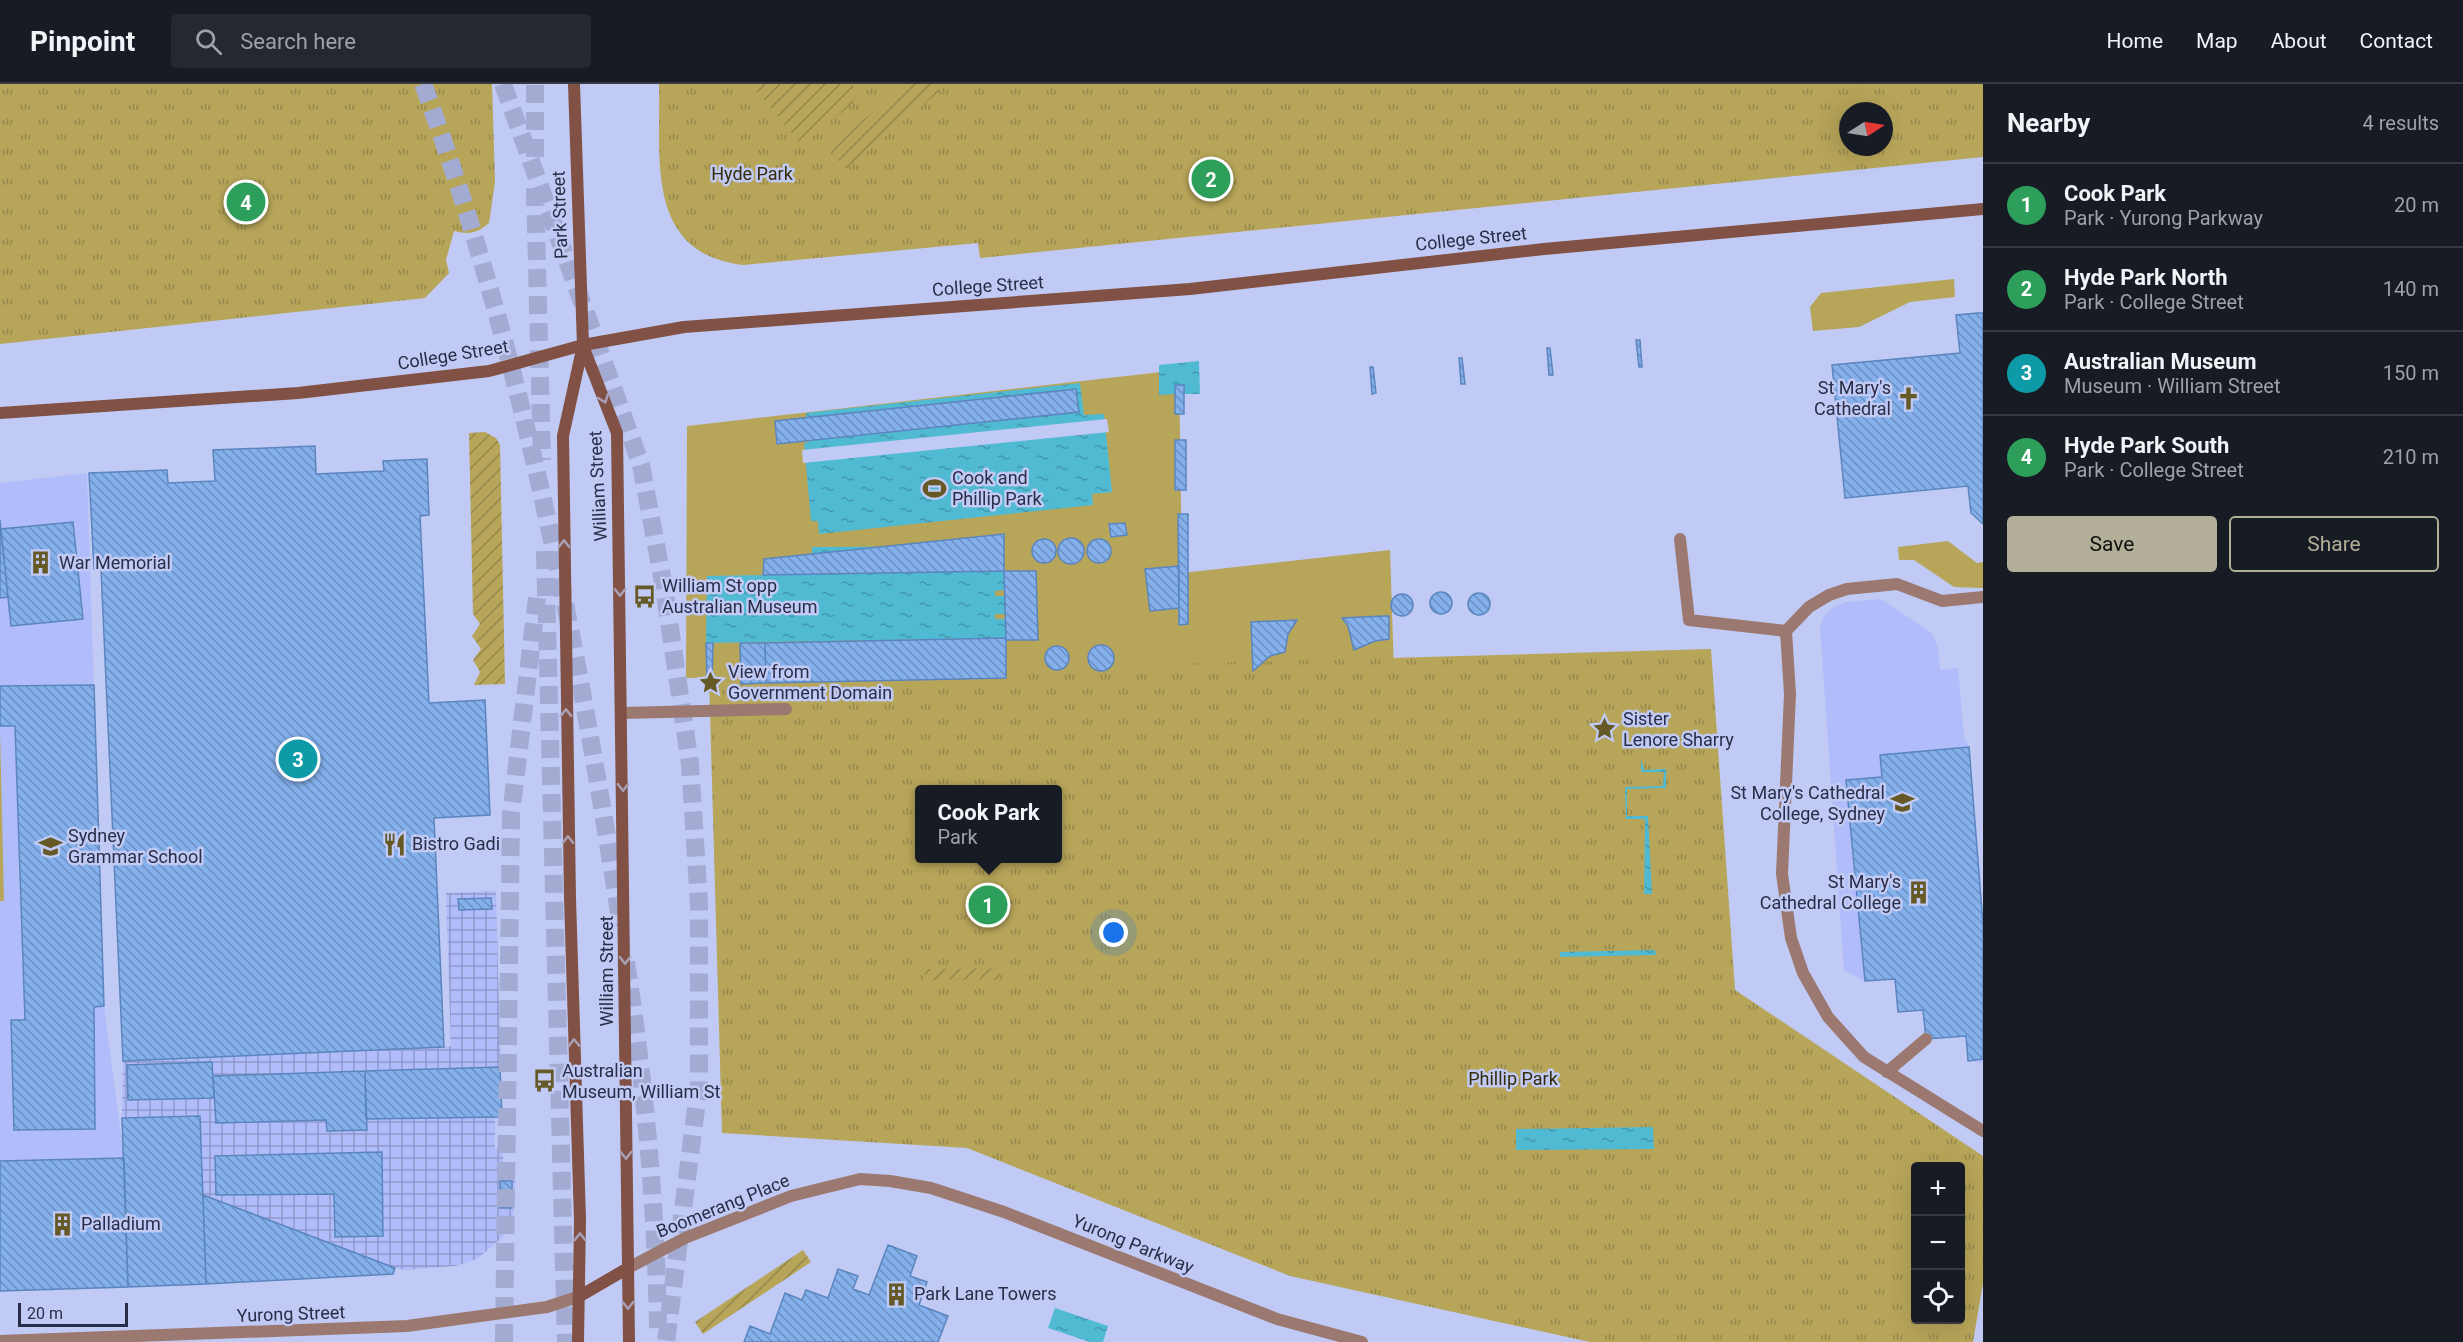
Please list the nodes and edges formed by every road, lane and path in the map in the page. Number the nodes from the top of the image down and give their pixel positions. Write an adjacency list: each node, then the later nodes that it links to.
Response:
1 (574, 84): 3 (main road, Park Street)
2 (1983, 209): 3 (main road, College Street)
3 (583, 345): 4 (main road, College Street); 9 (main road, William Street, one-way to 9); 15 (main road, William Street, one-way to 3)
4 (0, 413)
5 (1680, 539): 7 (street)
6 (1983, 597): 7 (street)
7 (1786, 631): 11 (street)
8 (786, 708): 9 (street)
9 (622, 713): 14 (main road, William Street, one-way to 14)
10 (1926, 1039): 11 (street)
11 (1887, 1072): 12 (street)
12 (1983, 1131)
13 (890, 1181): 14 (street, Boomerang Place); 19 (street, Yurong Parkway)
14 (628, 1268): 15 (main road, Boomerang Place); 18 (main road, William Street, one-way to 18)
15 (580, 1296): 16 (street, Yurong Street); 17 (main road, William Street)
16 (0, 1341)
17 (578, 1342)
18 (628, 1342)
19 (1362, 1342)

